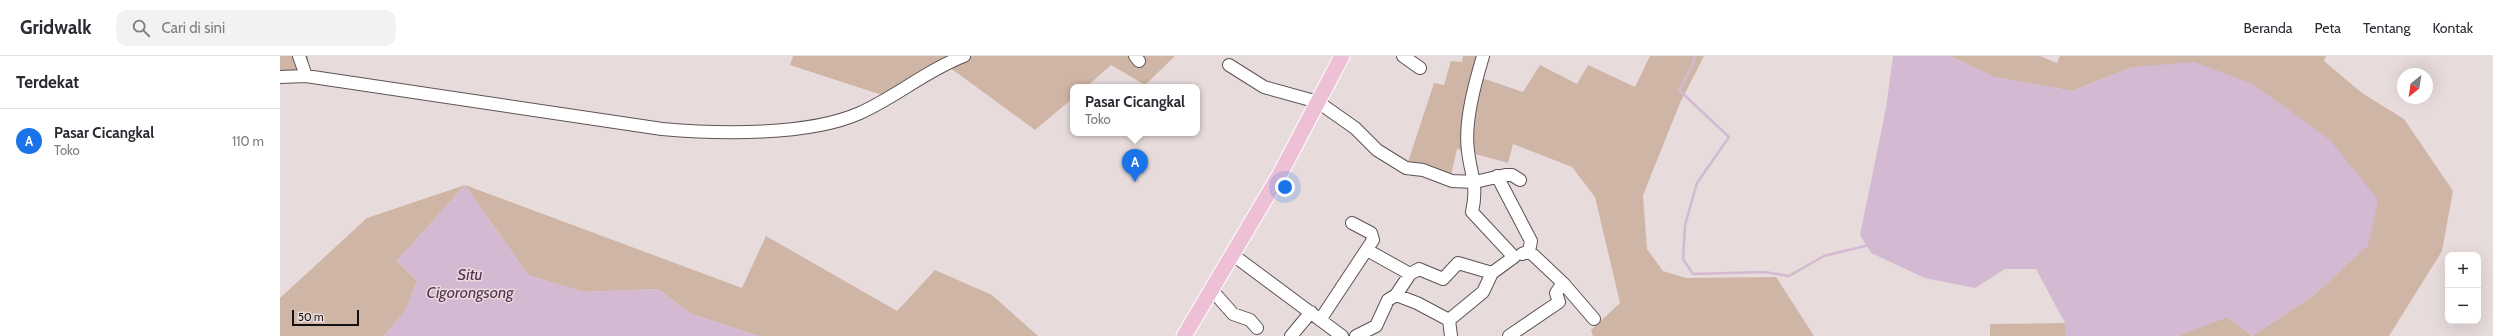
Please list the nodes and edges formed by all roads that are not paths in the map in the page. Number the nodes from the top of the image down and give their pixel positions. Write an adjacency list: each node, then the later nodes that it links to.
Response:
1 (299, 56): 8 (street)
2 (962, 56): 8 (street)
3 (1342, 56): 10 (main road)
4 (1403, 56): 7 (street)
5 (1484, 56): 13 (street)
6 (1230, 65): 10 (street)
7 (1420, 68)
8 (306, 76): 9 (street)
9 (280, 77)
10 (1318, 102): 13 (street); 17 (main road)
11 (1497, 176): 12 (street); 13 (street); 16 (street)
12 (1520, 180)
13 (1475, 182): 18 (street)
14 (1352, 223): 15 (street)
15 (1367, 250): 20 (street); 26 (street)
16 (1530, 251): 18 (street); 21 (street)
17 (1233, 255): 22 (main road); 24 (street)
18 (1514, 257): 19 (street)
19 (1492, 273): 20 (street); 27 (street)
20 (1410, 274): 23 (street)
21 (1563, 283): 25 (street); 34 (street)
22 (1211, 289): 28 (street); 29 (main road)
23 (1396, 295): 27 (street); 32 (street)
24 (1310, 312): 26 (street); 30 (street)
25 (1594, 319)
26 (1320, 320): 31 (street)
27 (1449, 320): 33 (street)
28 (1257, 328)
29 (1184, 336)
30 (1291, 336)
31 (1342, 336)
32 (1356, 336)
33 (1451, 336)
34 (1509, 336)

